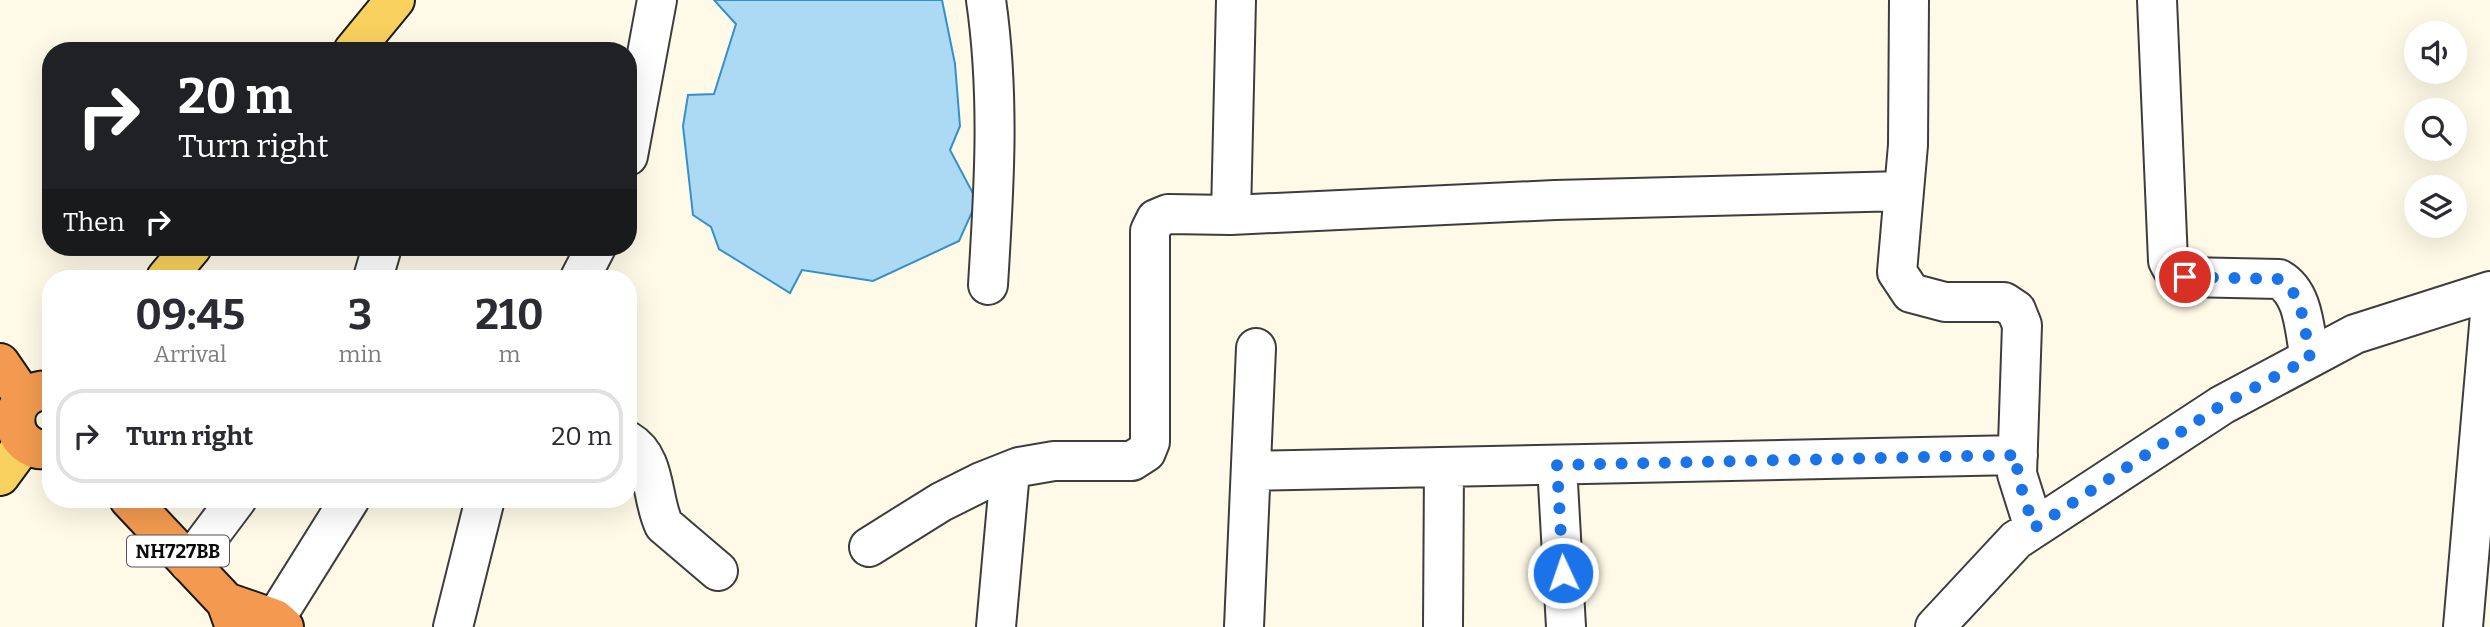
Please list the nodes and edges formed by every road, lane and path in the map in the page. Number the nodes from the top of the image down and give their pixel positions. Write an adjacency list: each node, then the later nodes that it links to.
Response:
1 (395, 0): 7 (main road)
2 (657, 0): 8 (street)
3 (986, 0): 13 (street)
4 (1236, 0): 10 (street)
5 (1909, 0): 9 (street)
6 (2157, 0): 17 (street)
7 (360, 42)
8 (637, 108)
9 (1904, 191): 10 (street); 22 (street)
10 (1231, 215): 25 (street)
11 (184, 256): 12 (main road)
12 (173, 270)
13 (988, 285)
14 (2490, 291): 17 (street)
15 (2490, 314): 44 (street)
16 (1256, 348): 26 (street)
17 (2310, 358): 32 (street)
18 (0, 363): 19 (highway)
19 (38, 394): 20 (highway)
20 (38, 446): 27 (main road)
21 (637, 449): 35 (street)
22 (2018, 455): 23 (street); 32 (street)
23 (1557, 465): 24 (street); 42 (street)
24 (1444, 467): 26 (street); 41 (street)
25 (1010, 471): 33 (street); 39 (street)
26 (1251, 471): 40 (street)
27 (0, 476)
28 (137, 508): 34 (highway, NH727BB)
29 (230, 508): 34 (street)
30 (345, 508): 37 (street)
31 (483, 508): 38 (street)
32 (2034, 528): 43 (street)
33 (869, 547)
34 (189, 563): 36 (highway, NH727BB)
35 (718, 571)
36 (230, 615): 37 (highway, NH727BB)
37 (279, 623)
38 (453, 627)
39 (996, 627)
40 (1244, 627)
41 (1443, 627)
42 (1566, 627)
43 (1935, 627)
44 (2463, 627)

